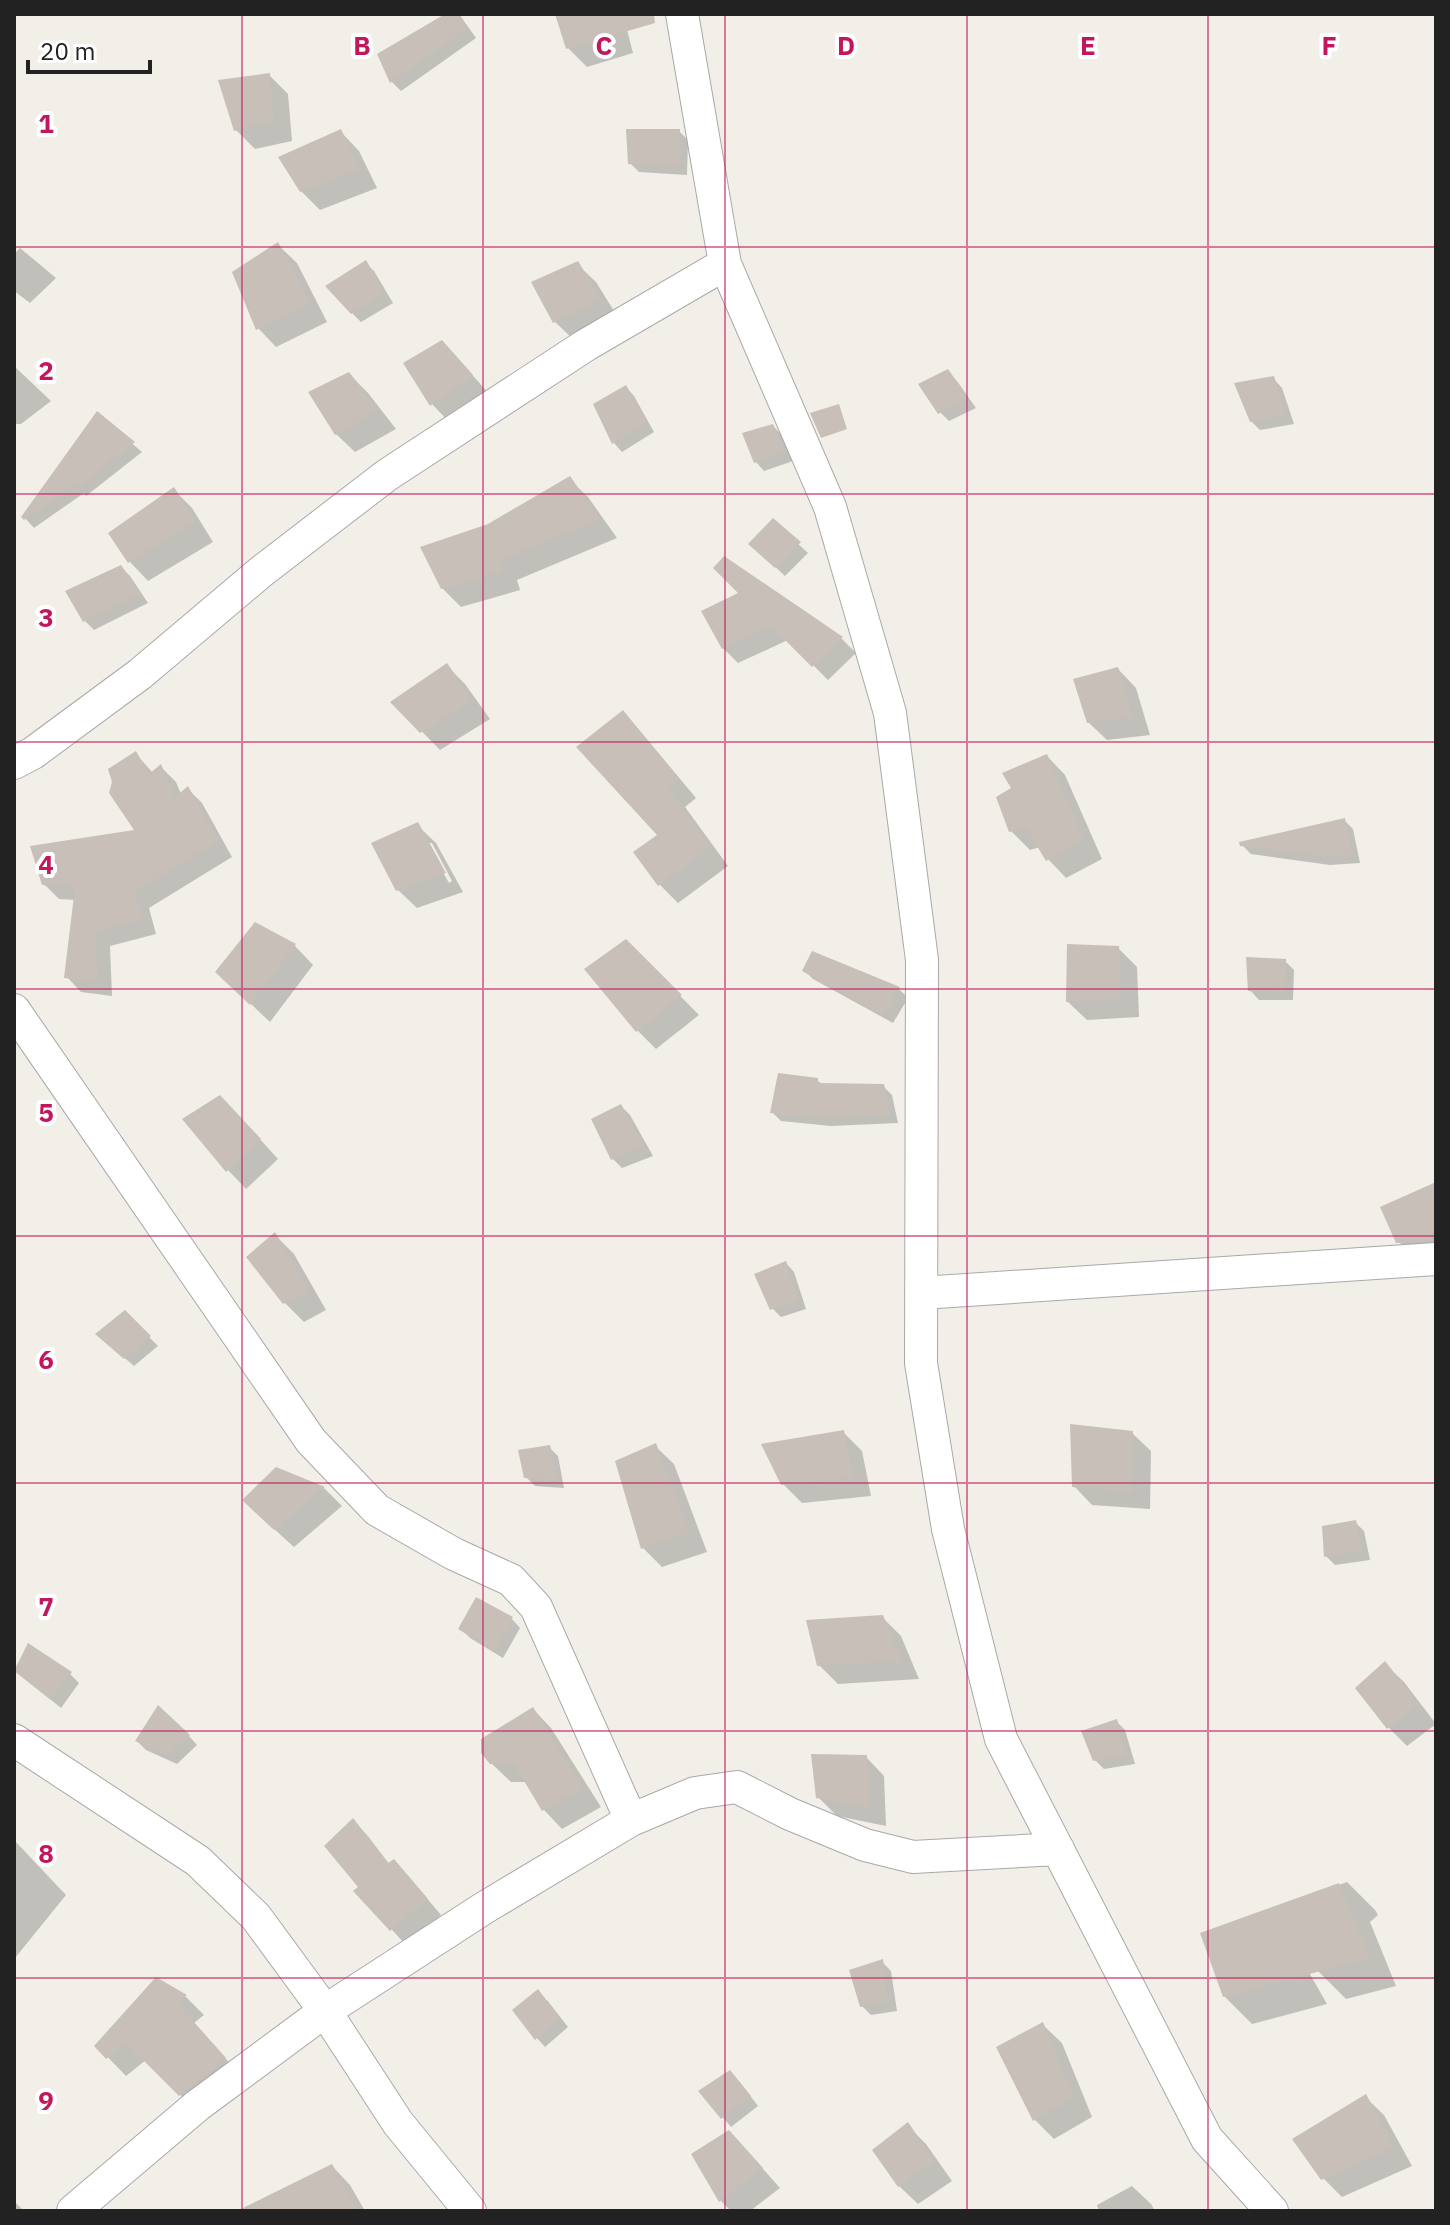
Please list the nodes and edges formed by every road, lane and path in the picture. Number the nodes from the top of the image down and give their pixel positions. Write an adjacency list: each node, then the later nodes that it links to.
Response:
1 (682, 14): 2 (street)
2 (725, 264): 3 (street); 6 (street)
3 (14, 763)
4 (14, 1010): 8 (street)
5 (1436, 1259): 6 (street)
6 (921, 1293): 9 (street)
7 (14, 1740): 10 (street)
8 (631, 1820): 9 (street); 10 (street)
9 (1058, 1849): 13 (street)
10 (325, 2011): 11 (street); 12 (street)
11 (73, 2211)
12 (470, 2211)
13 (1272, 2211)

